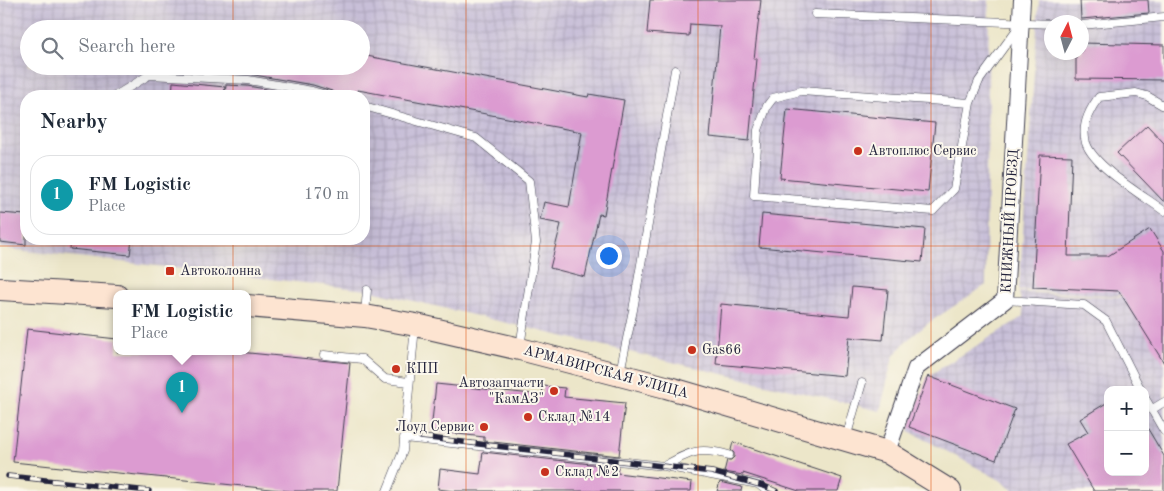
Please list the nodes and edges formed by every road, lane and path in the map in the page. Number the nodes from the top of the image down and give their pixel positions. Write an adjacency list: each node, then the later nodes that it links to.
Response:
1 (1022, 0): 4 (street, КНИЖНЫЙ ПРОЕЗД)
2 (816, 14): 4 (lane)
3 (1164, 18): 6 (lane)
4 (1021, 23): 5 (lane); 12 (lane); 19 (street, КНИЖНЫЙ ПРОЕЗД)
5 (1044, 24)
6 (1089, 24)
7 (675, 70): 25 (lane)
8 (149, 75): 11 (lane)
9 (149, 75): 10 (lane)
10 (125, 90)
11 (306, 90)
12 (970, 103): 12 (lane)
13 (1164, 106): 15 (lane)
14 (370, 108): 23 (lane)
15 (1164, 211)
16 (0, 289): 18 (main road)
17 (367, 290): 21 (lane)
18 (113, 296)
19 (1005, 300): 28 (lane); 35 (street, КНИЖНЫЙ ПРОЕЗД)
20 (251, 306): 21 (main road, АРМАВИРСКАЯ УЛИЦА)
21 (365, 316): 22 (main road, АРМАВИРСКАЯ УЛИЦА)
22 (416, 325): 23 (main road, АРМАВИРСКАЯ УЛИЦА); 26 (lane)
23 (520, 349): 25 (main road, АРМАВИРСКАЯ УЛИЦА)
24 (324, 355): 26 (lane)
25 (619, 376): 34 (main road, АРМАВИРСКАЯ УЛИЦА)
26 (409, 382): 33 (lane)
27 (862, 382): 34 (lane)
28 (1139, 386)
29 (1164, 402): 31 (lane)
30 (1149, 406): 31 (lane)
31 (1151, 410): 32 (lane)
32 (1164, 431)
33 (404, 438): 37 (lane); 38 (lane)
34 (845, 440): 35 (main road, АРМАВИРСКАЯ УЛИЦА)
35 (887, 452): 40 (main road, АРМАВИРСКАЯ УЛИЦА)
36 (729, 454): 37 (lane)
37 (664, 466): 39 (lane)
38 (387, 491)
39 (767, 491)
40 (950, 491)

